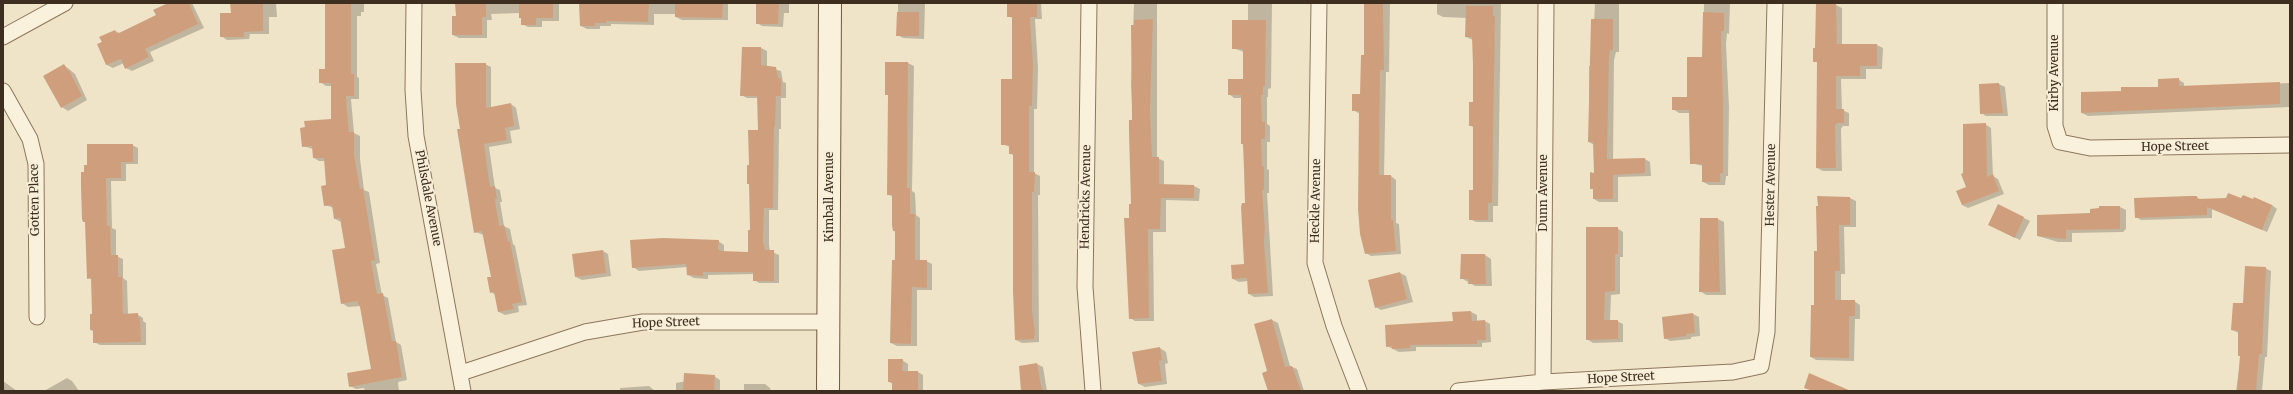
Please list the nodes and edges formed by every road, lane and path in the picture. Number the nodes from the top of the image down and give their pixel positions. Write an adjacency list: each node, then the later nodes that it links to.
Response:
1 (65, 3): 9 (street)
2 (414, 3): 16 (street, Philsdale Avenue)
3 (830, 3): 14 (main road, Kimball Avenue)
4 (1089, 3): 20 (street, Hendricks Avenue)
5 (1319, 3): 21 (street, Heckle Avenue)
6 (1546, 3): 17 (street, Dunn Avenue)
7 (1775, 3): 15 (street, Hester Avenue)
8 (2055, 3): 11 (street, Kirby Avenue)
9 (3, 37)
10 (3, 91): 13 (street, Gotten Place)
11 (2060, 142): 12 (street, Hope Street)
12 (2290, 145)
13 (37, 316)
14 (830, 322): 16 (street, Hope Street); 19 (main road, Kimball Avenue)
15 (1761, 366): 17 (street, Hope Street)
16 (461, 373): 18 (street, Philsdale Avenue)
17 (1543, 382): 22 (street, Hope Street)
18 (463, 391)
19 (828, 391)
20 (1094, 391)
21 (1359, 391)
22 (1458, 391)

